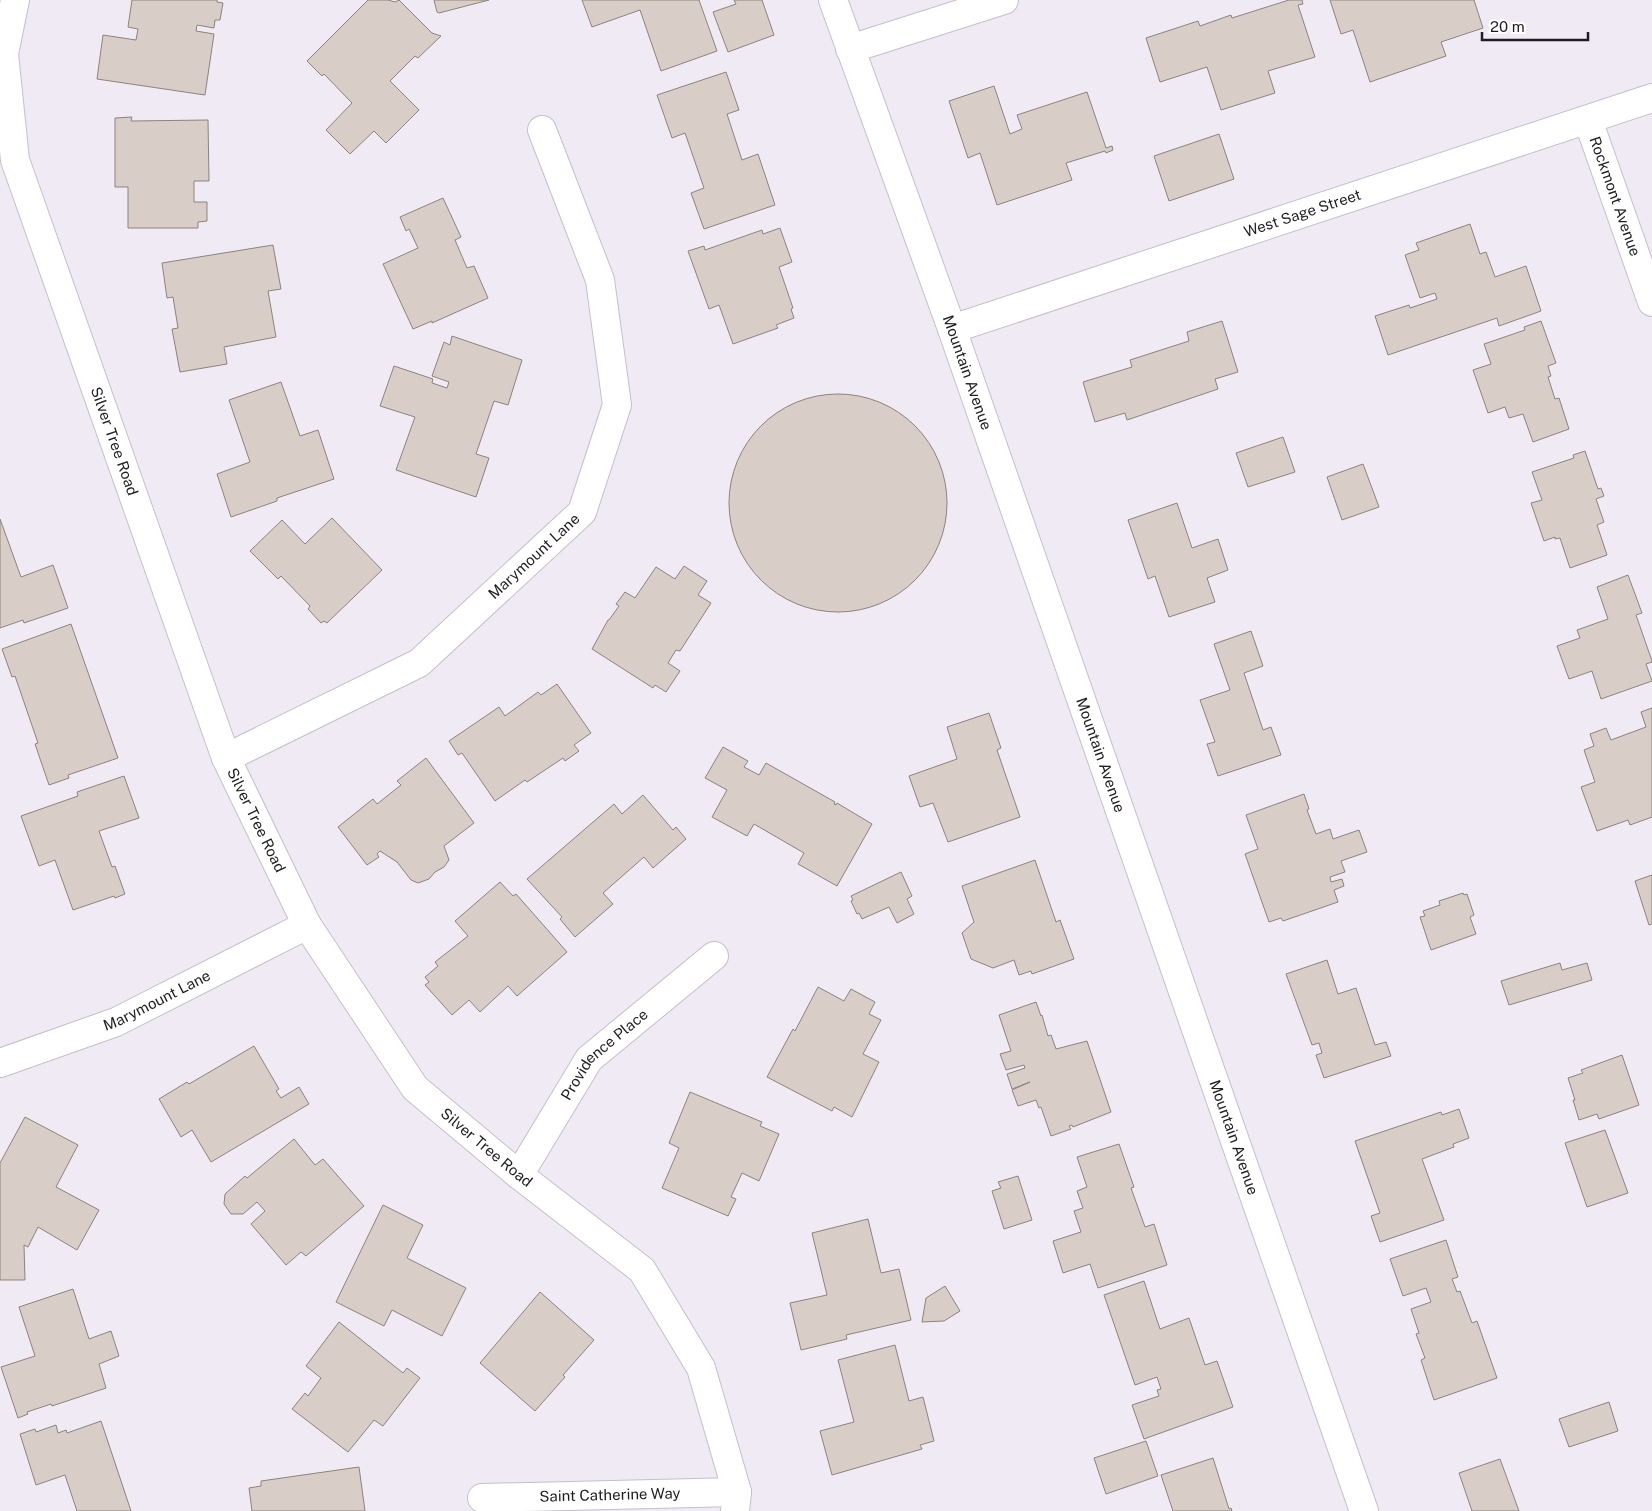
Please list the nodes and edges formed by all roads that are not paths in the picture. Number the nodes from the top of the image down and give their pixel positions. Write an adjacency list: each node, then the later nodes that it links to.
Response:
1 (15, 0): 10 (street, Silver Tree Road)
2 (832, 0): 4 (street, Mountain Avenue)
3 (1004, 0): 4 (street)
4 (850, 49): 9 (street, Mountain Avenue)
5 (1652, 98): 6 (street, West Sage Street)
6 (1588, 120): 8 (street, Rockmont Avenue); 9 (street, West Sage Street)
7 (542, 130): 10 (street, Marymount Lane)
8 (1652, 302)
9 (952, 329): 17 (street, Mountain Avenue)
10 (226, 758): 11 (street, Silver Tree Road)
11 (307, 924): 13 (street, Marymount Lane); 14 (street, Silver Tree Road)
12 (714, 956): 14 (street, Providence Place)
13 (0, 1063)
14 (519, 1175): 16 (street, Silver Tree Road)
15 (482, 1498): 16 (street, Saint Catherine Way)
16 (736, 1502)
17 (1364, 1511)

